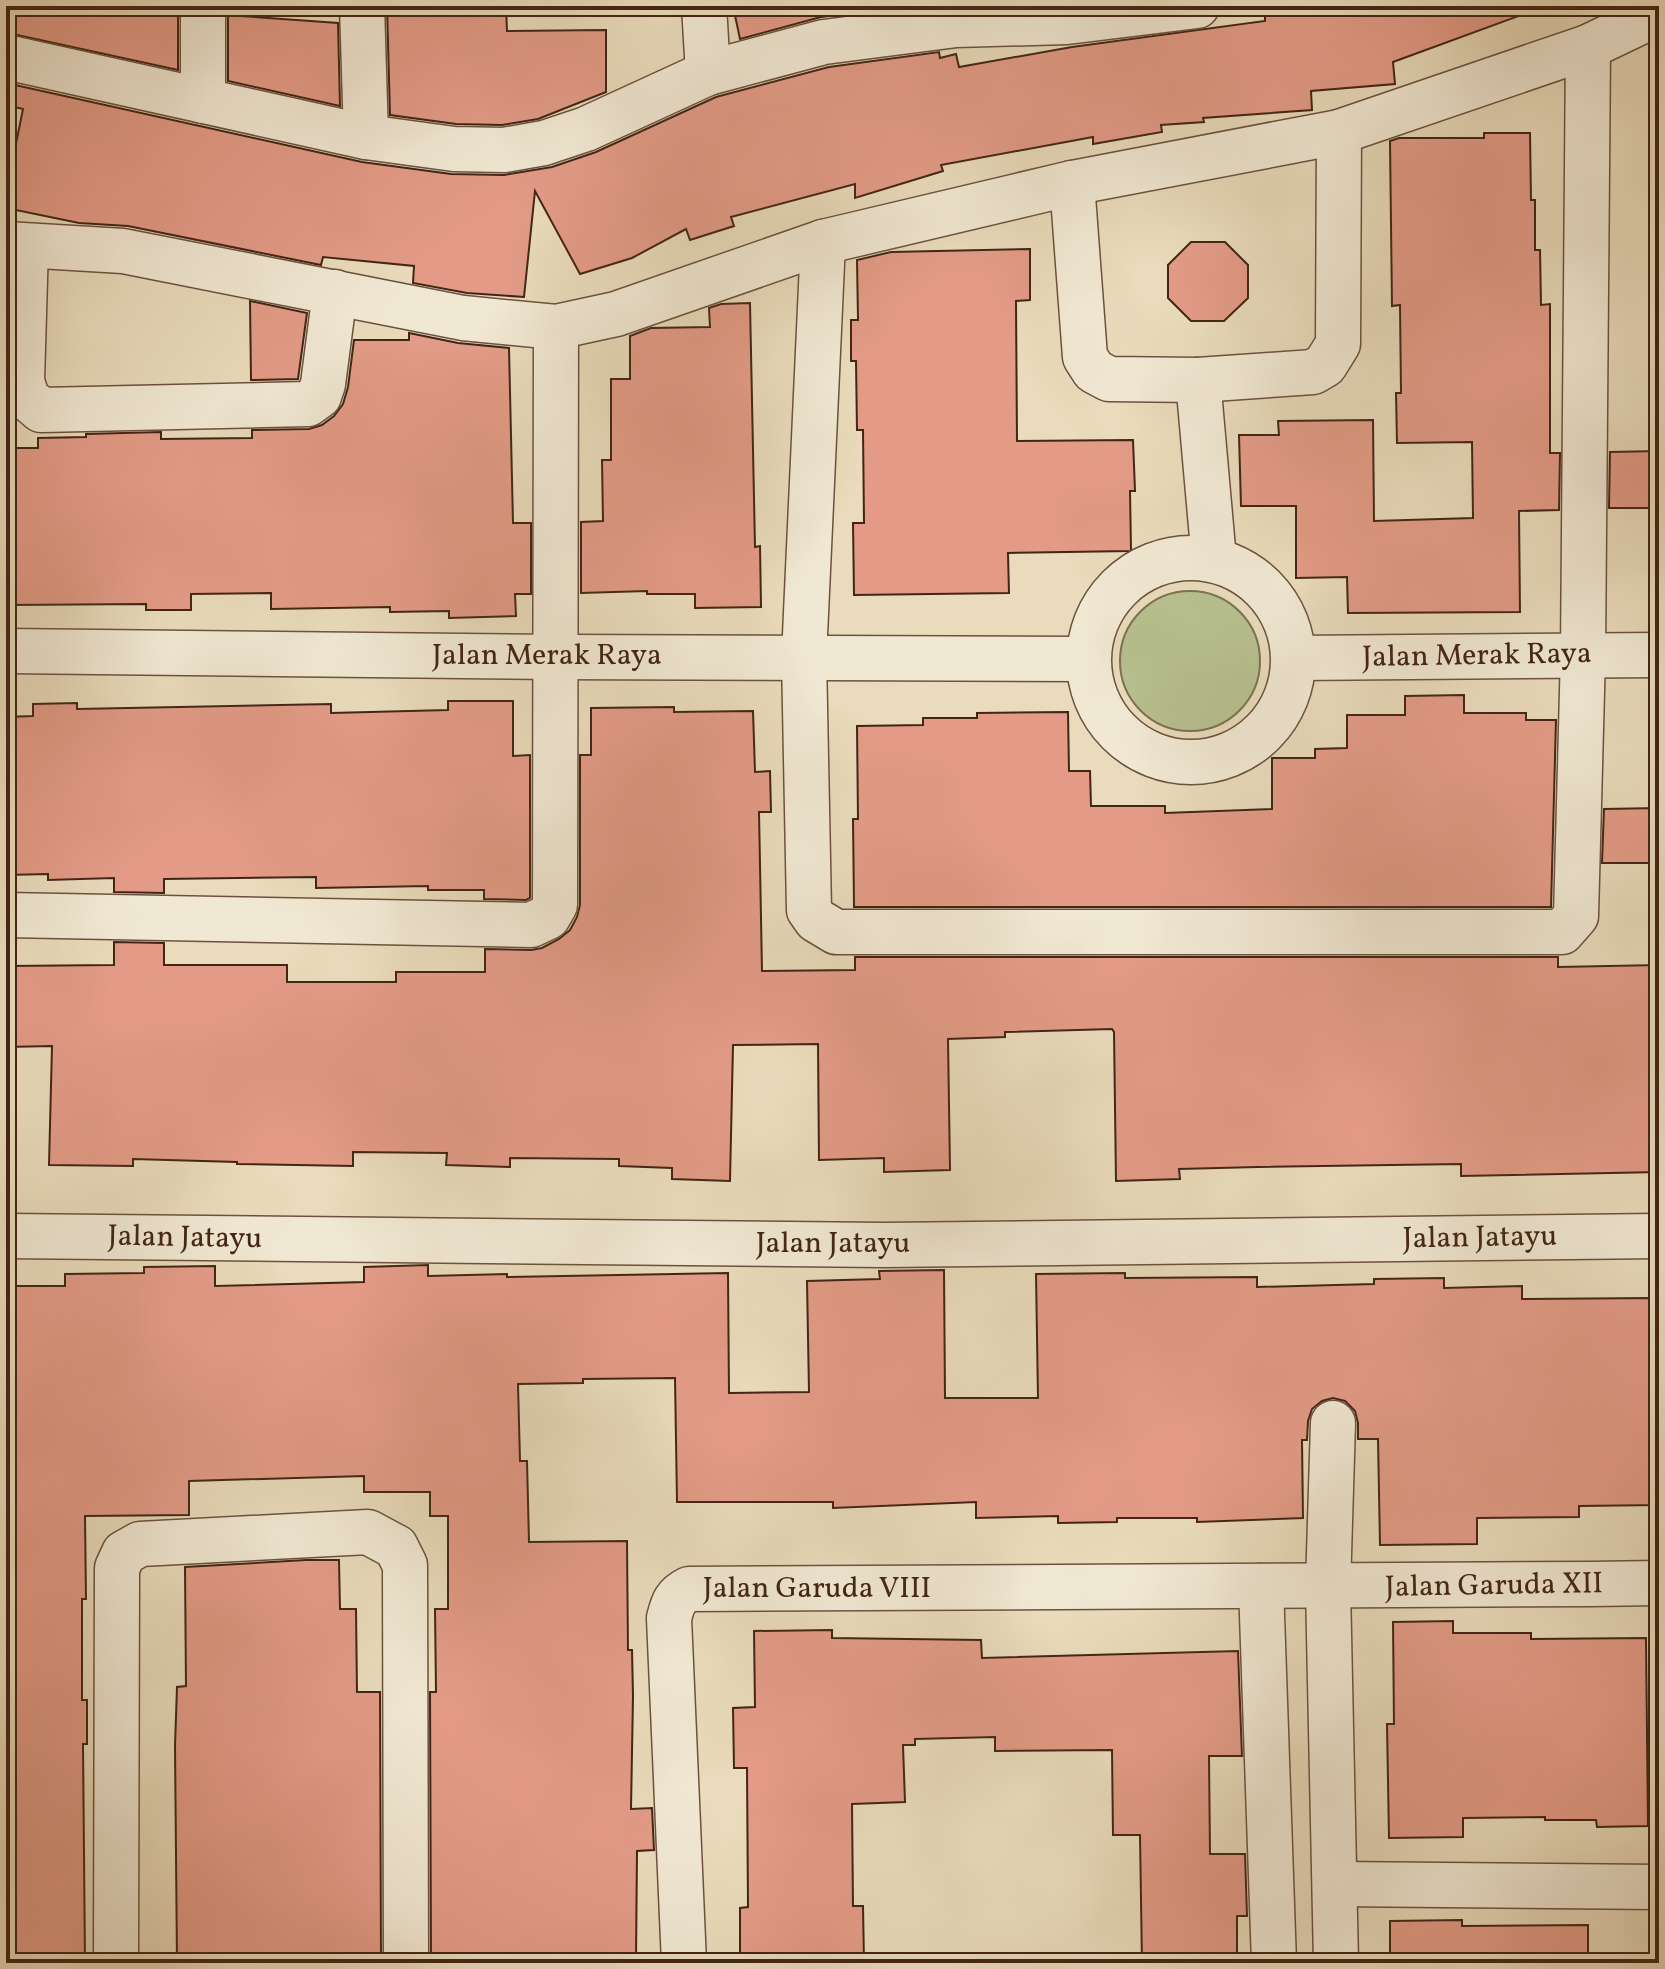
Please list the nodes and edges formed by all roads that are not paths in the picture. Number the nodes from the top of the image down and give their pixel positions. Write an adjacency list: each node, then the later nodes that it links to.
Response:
1 (203, 6): 10 (street)
2 (362, 6): 12 (street)
3 (704, 6): 9 (street)
4 (1197, 6): 6 (street)
5 (1657, 15): 7 (street)
6 (956, 16): 9 (street)
7 (1588, 47): 11 (street); 21 (street)
8 (6, 57): 10 (street)
9 (708, 73): 12 (street)
10 (203, 101): 12 (street)
11 (1339, 132): 13 (street); 18 (street)
12 (366, 137)
13 (1072, 183): 14 (street); 18 (street)
14 (823, 242): 17 (street); 24 (street)
15 (16, 245): 16 (street); 16 (street)
16 (335, 292): 17 (street)
17 (556, 327): 23 (street)
18 (1198, 380): 19 (street)
19 (1214, 560): 25 (street); 26 (street)
20 (6, 651): 23 (street, Jalan Merak Raya)
21 (1583, 654): 22 (street, Jalan Merak Raya); 24 (street); 25 (street, Jalan Merak Raya)
22 (1659, 655)
23 (557, 657): 24 (street, Jalan Merak Raya); 27 (street)
24 (804, 657): 26 (street, Jalan Merak Raya)
25 (1295, 658): 26 (street)
26 (1087, 659)
27 (6, 915)
28 (6, 1236): 29 (street, Jalan Jatayu)
29 (1659, 1236)
30 (1333, 1423): 33 (street)
31 (1659, 1583): 33 (street, Jalan Garuda XII)
32 (1261, 1586): 33 (street, Jalan Garuda VIII); 35 (street); 40 (street, Jalan Garuda VIII)
33 (1328, 1587): 34 (street)
34 (1333, 1768): 35 (street); 36 (street)
35 (1267, 1769): 41 (street)
36 (1335, 1884): 37 (street); 42 (street)
37 (1659, 1887)
38 (116, 1963): 39 (street)
39 (406, 1963)
40 (684, 1963)
41 (1274, 1963)
42 (1336, 1963)

